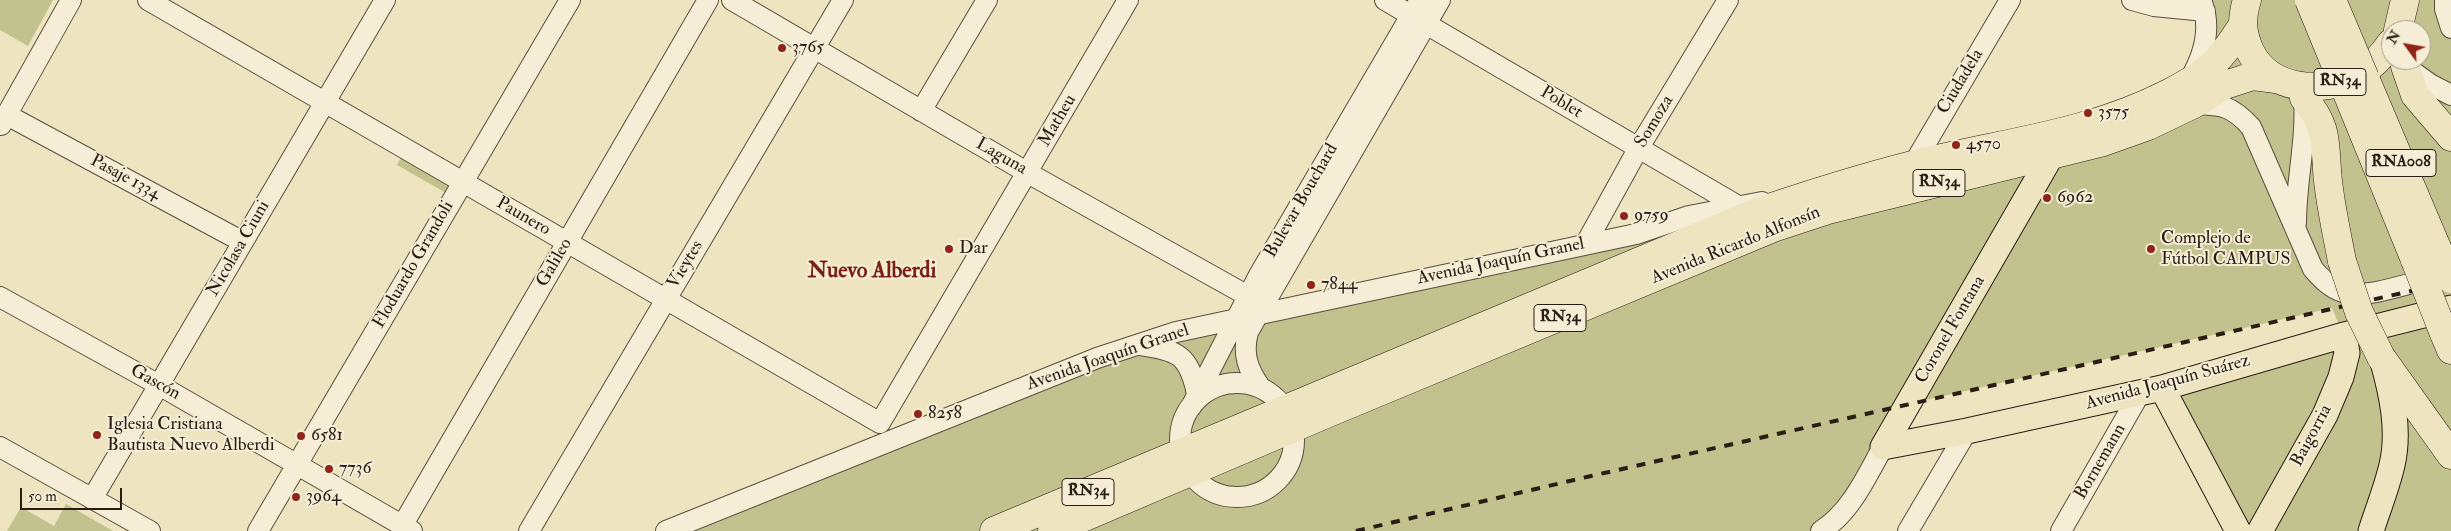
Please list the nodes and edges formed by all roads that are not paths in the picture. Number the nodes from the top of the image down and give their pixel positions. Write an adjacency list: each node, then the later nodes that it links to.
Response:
1 (72, 0): 32 (street)
2 (148, 0): 30 (street, Paunero)
3 (385, 0): 30 (street, Nicolasa Ciuni)
4 (570, 0): 39 (street, Floduardo Grandoli)
5 (708, 0): 44 (street, Galileo)
6 (732, 0): 22 (street, Laguna)
7 (843, 0): 22 (street, Vieytes)
8 (987, 0): 31 (street)
9 (1128, 0): 38 (street, Matheu)
10 (1385, 0): 20 (street, Poblet)
11 (1440, 0): 20 (street, Bulevar Bouchard)
12 (1728, 0): 35 (street, Somoza)
13 (2010, 0): 37 (street, Ciudadela)
14 (2132, 0): 18 (street)
15 (2309, 0): 26 (highway, RNA008, bridge)
16 (2332, 0): 26 (highway, RNA008, bridge)
17 (2445, 0): 21 (street)
18 (2203, 6): 28 (street)
19 (2245, 7): 27 (highway); 28 (highway, Avenida Ricardo Alfonsín / RN34)
20 (1419, 13): 35 (street, Poblet); 51 (street, Bulevar Bouchard)
21 (2451, 28)
22 (815, 48): 31 (street, Laguna); 50 (street, Vieytes)
23 (2381, 63): 27 (highway, RN34)
24 (2405, 70): 34 (highway)
25 (2414, 70): 29 (street)
26 (2355, 83): 46 (highway, RNA008)
27 (2289, 87): 28 (highway, Avenida Ricardo Alfonsín / RN34); 42 (street); 56 (highway, bridge)
28 (2191, 93): 33 (highway, Avenida Ricardo Alfonsín / RN34); 36 (highway, Avenida Ricardo Alfonsín / RN34); 42 (street)
29 (2451, 95)
30 (324, 103): 39 (street, Paunero); 43 (street, Nicolasa Ciuni)
31 (921, 111): 38 (street, Laguna)
32 (3, 120): 43 (street, Pasaje 1334)
33 (2065, 131): 36 (main road, Coronel Fontana); 37 (highway, Avenida Ricardo Alfonsín / RN34)
34 (2451, 137)
35 (1638, 149): 41 (street, Poblet); 45 (street, Somoza)
36 (2051, 155): 61 (highway, Avenida Ricardo Alfonsín / RN34); 66 (main road, Coronel Fontana)
37 (1912, 164): 40 (highway, Avenida Ricardo Alfonsín / RN34)
38 (1028, 173): 51 (street, Laguna); 62 (street, Matheu)
39 (463, 183): 44 (street, Paunero); 69 (street, Floduardo Grandoli)
40 (1804, 196): 41 (street, Avenida Joaquín Granel); 61 (highway, Avenida Ricardo Alfonsín / RN34)
41 (1738, 206): 45 (street, Avenida Joaquín Granel)
42 (2296, 229): 47 (street)
43 (243, 242): 57 (street, Nicolasa Ciuni)
44 (566, 243): 50 (street, Paunero); 71 (street, Galileo)
45 (1585, 245): 51 (street, Avenida Joaquín Granel)
46 (2426, 254): 48 (highway, RNA008, bridge); 53 (highway, RNA008, bridge)
47 (2451, 273)
48 (2451, 279)
49 (0, 297): 57 (street, Gascón)
50 (666, 300): 62 (street, Paunero); 75 (street, Vieytes)
51 (1261, 306): 52 (street, Avenida Joaquín Granel); 58 (street, Bulevar Bouchard)
52 (1237, 318): 55 (street, Avenida Joaquín Granel); 60 (street)
53 (2448, 330): 54 (main road, Avenida Joaquín Suárez)
54 (2344, 335): 59 (main road, Avenida Joaquín Suárez); 82 (main road, Baigorria)
55 (1135, 345): 60 (street); 64 (street, Avenida Joaquín Granel)
56 (2381, 357): 67 (highway); 83 (main road)
57 (159, 385): 69 (street, Gascón); 70 (street, Nicolasa Ciuni)
58 (1261, 388): 60 (street); 61 (street)
59 (2151, 390): 63 (main road, Avenida Joaquín Suárez); 80 (street, Bornemann); 81 (main road)
60 (1194, 400): 68 (street)
61 (1289, 419): 68 (highway, Avenida Ricardo Alfonsín / RN34); 68 (street)
62 (880, 423): 64 (street)
63 (1967, 431): 66 (main road, Avenida Joaquín Suárez); 79 (street)
64 (883, 443): 76 (street, Avenida Joaquín Granel)
65 (0, 447): 70 (street)
66 (1883, 447): 72 (street, Coronel Fontana)
67 (2451, 455)
68 (1186, 463): 77 (highway, Avenida Ricardo Alfonsín / RN34); 78 (highway, Avenida Ricardo Alfonsín / RN34)
69 (297, 465): 71 (street, Gascón); 74 (street, Floduardo Grandoli)
70 (92, 499): 73 (street)
71 (407, 528)
72 (1826, 528)
73 (150, 531)
74 (258, 531)
75 (530, 531)
76 (666, 531)
77 (994, 531)
78 (1052, 531)
79 (1908, 531)
80 (2061, 531)
81 (2238, 531)
82 (2260, 531)
83 (2371, 531)

